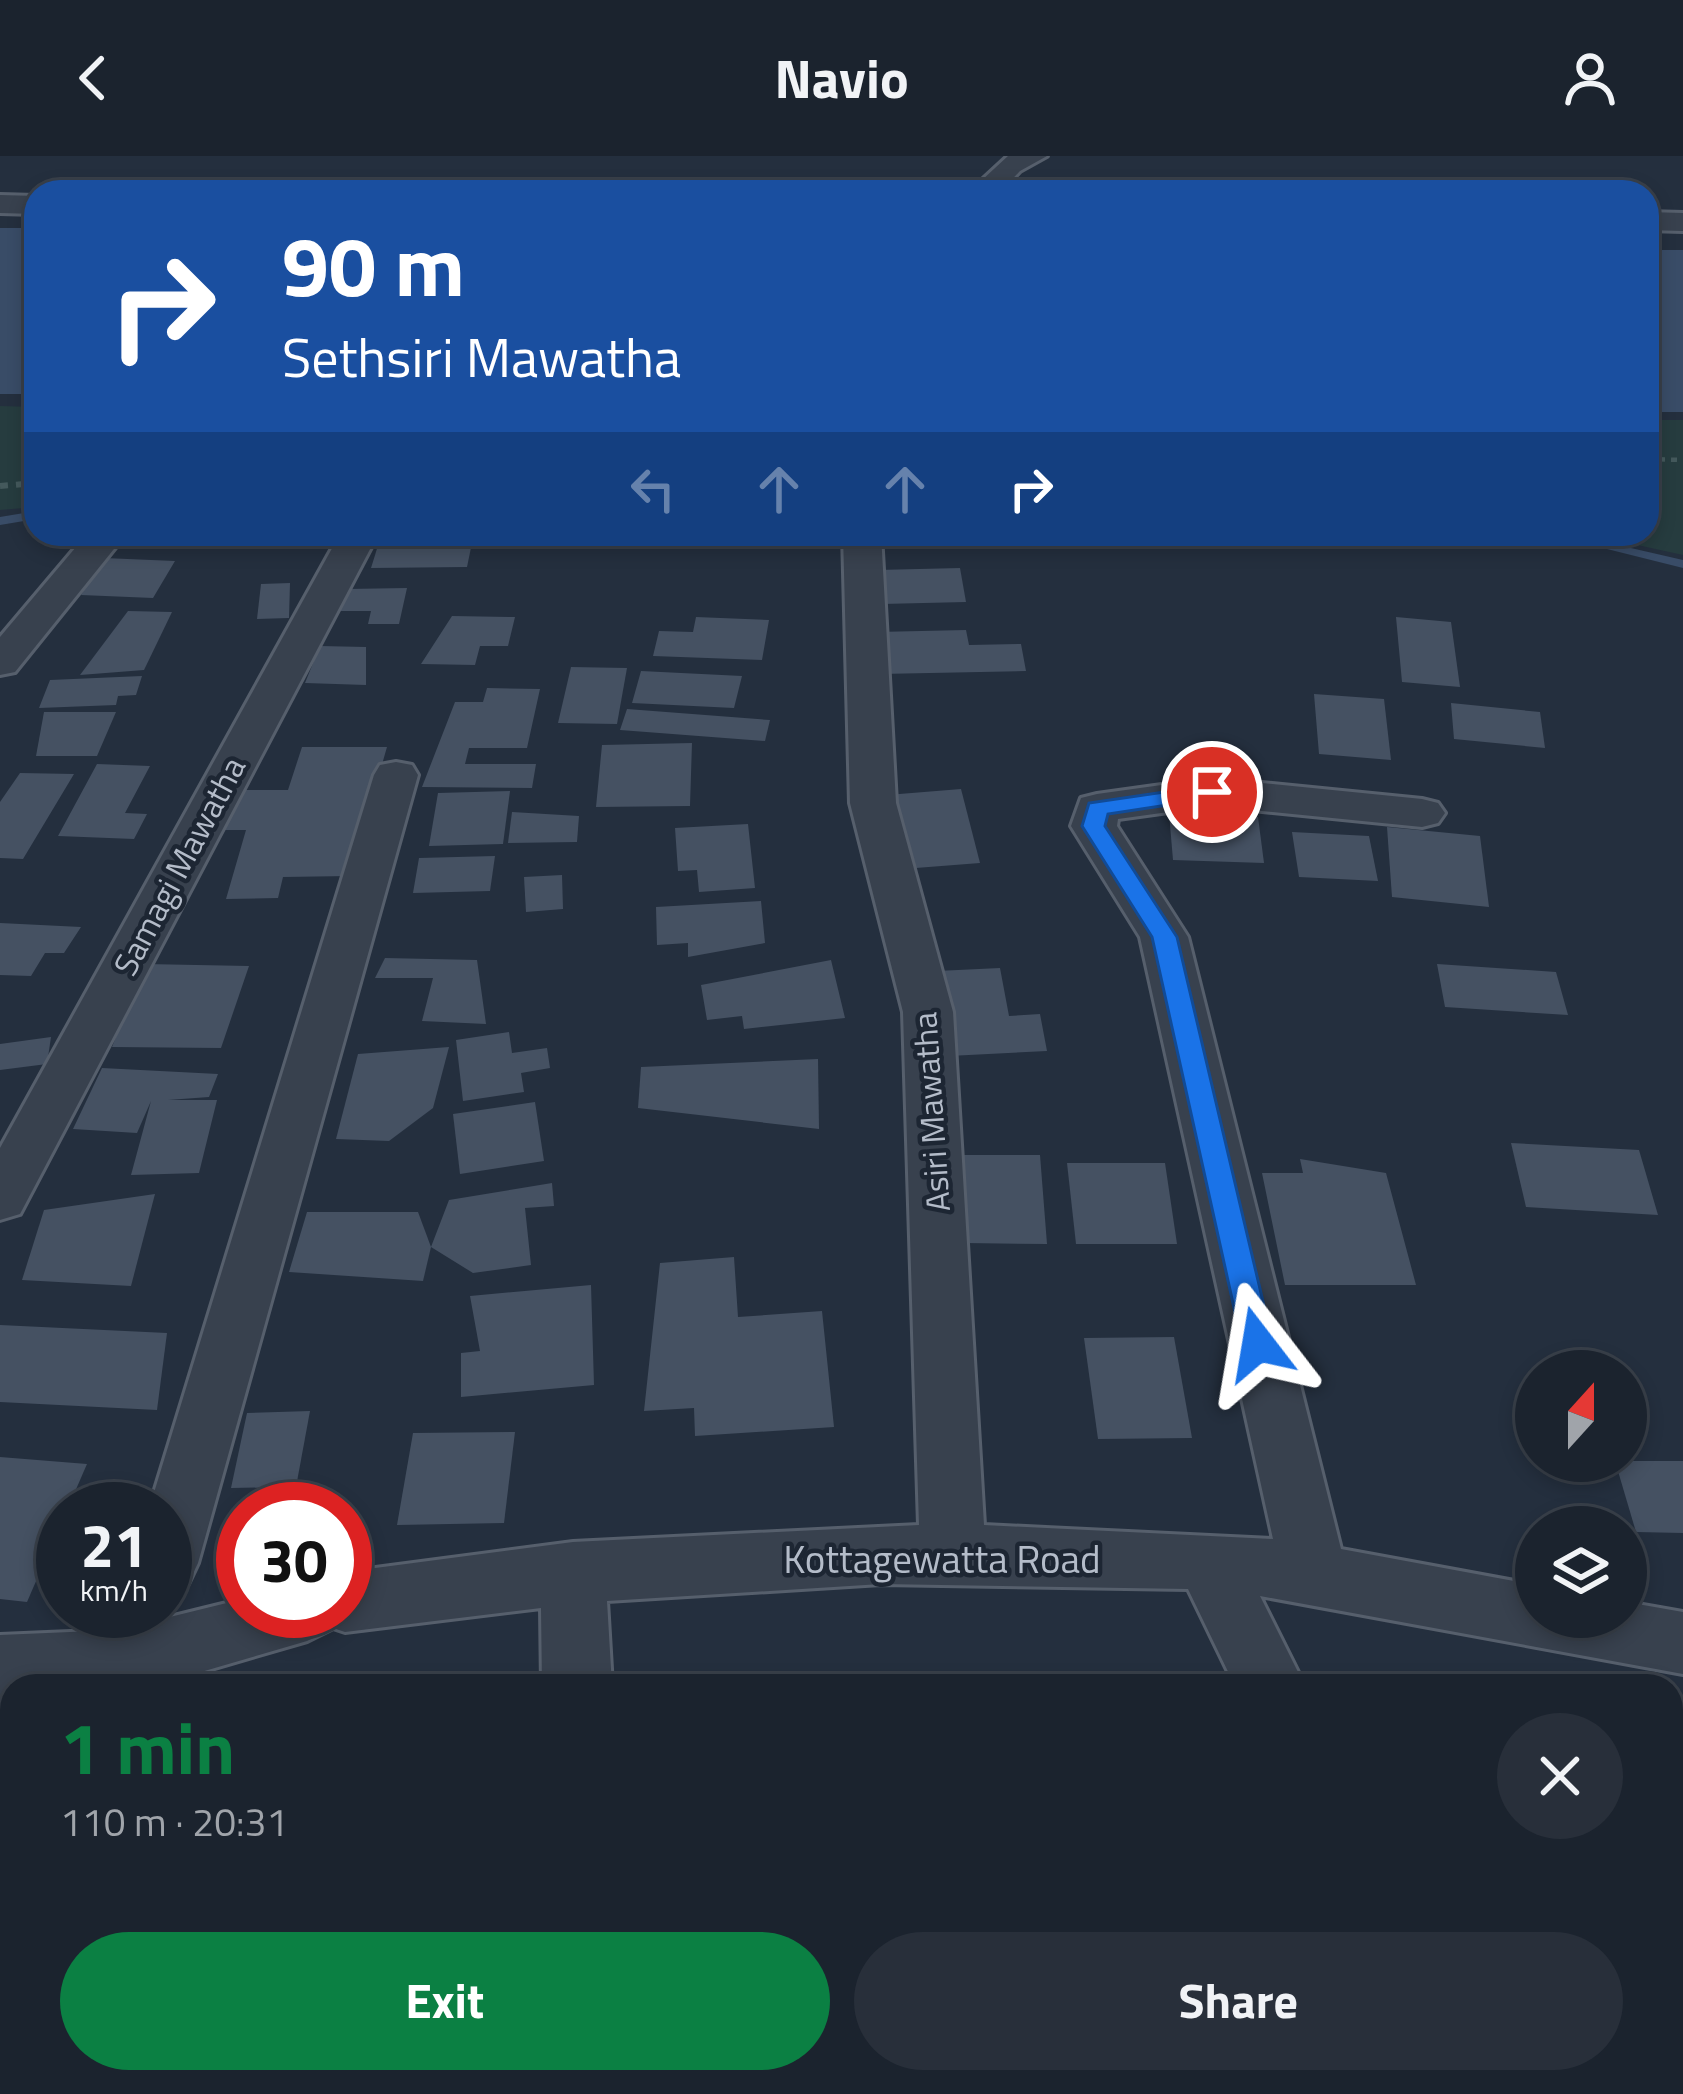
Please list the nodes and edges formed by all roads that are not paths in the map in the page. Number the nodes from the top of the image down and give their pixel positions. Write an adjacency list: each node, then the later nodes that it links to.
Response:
1 (1033, 156): 2 (street)
2 (997, 180)
3 (97, 546): 6 (street)
4 (353, 546): 9 (street, Samagi Mawatha)
5 (862, 546): 11 (street, Asiri Mawatha)
6 (0, 663)
7 (396, 775): 10 (street)
8 (1422, 813): 14 (street)
9 (0, 1199)
10 (189, 1482)
11 (953, 1552): 12 (street, Kottagewatta Road); 13 (street, Kottagewatta Road)
12 (1208, 1561): 14 (street, Kottagewatta Road); 23 (street)
13 (573, 1570): 15 (street, Kottagewatta Road); 22 (street)
14 (1314, 1575): 16 (street, Kottagewatta Road)
15 (372, 1598)
16 (1515, 1613)
17 (216, 1633): 20 (street)
18 (1647, 1637): 19 (street, Kottagewatta Road)
19 (1683, 1643)
20 (139, 1652): 21 (street)
21 (0, 1667)
22 (577, 1674)
23 (1264, 1674)

